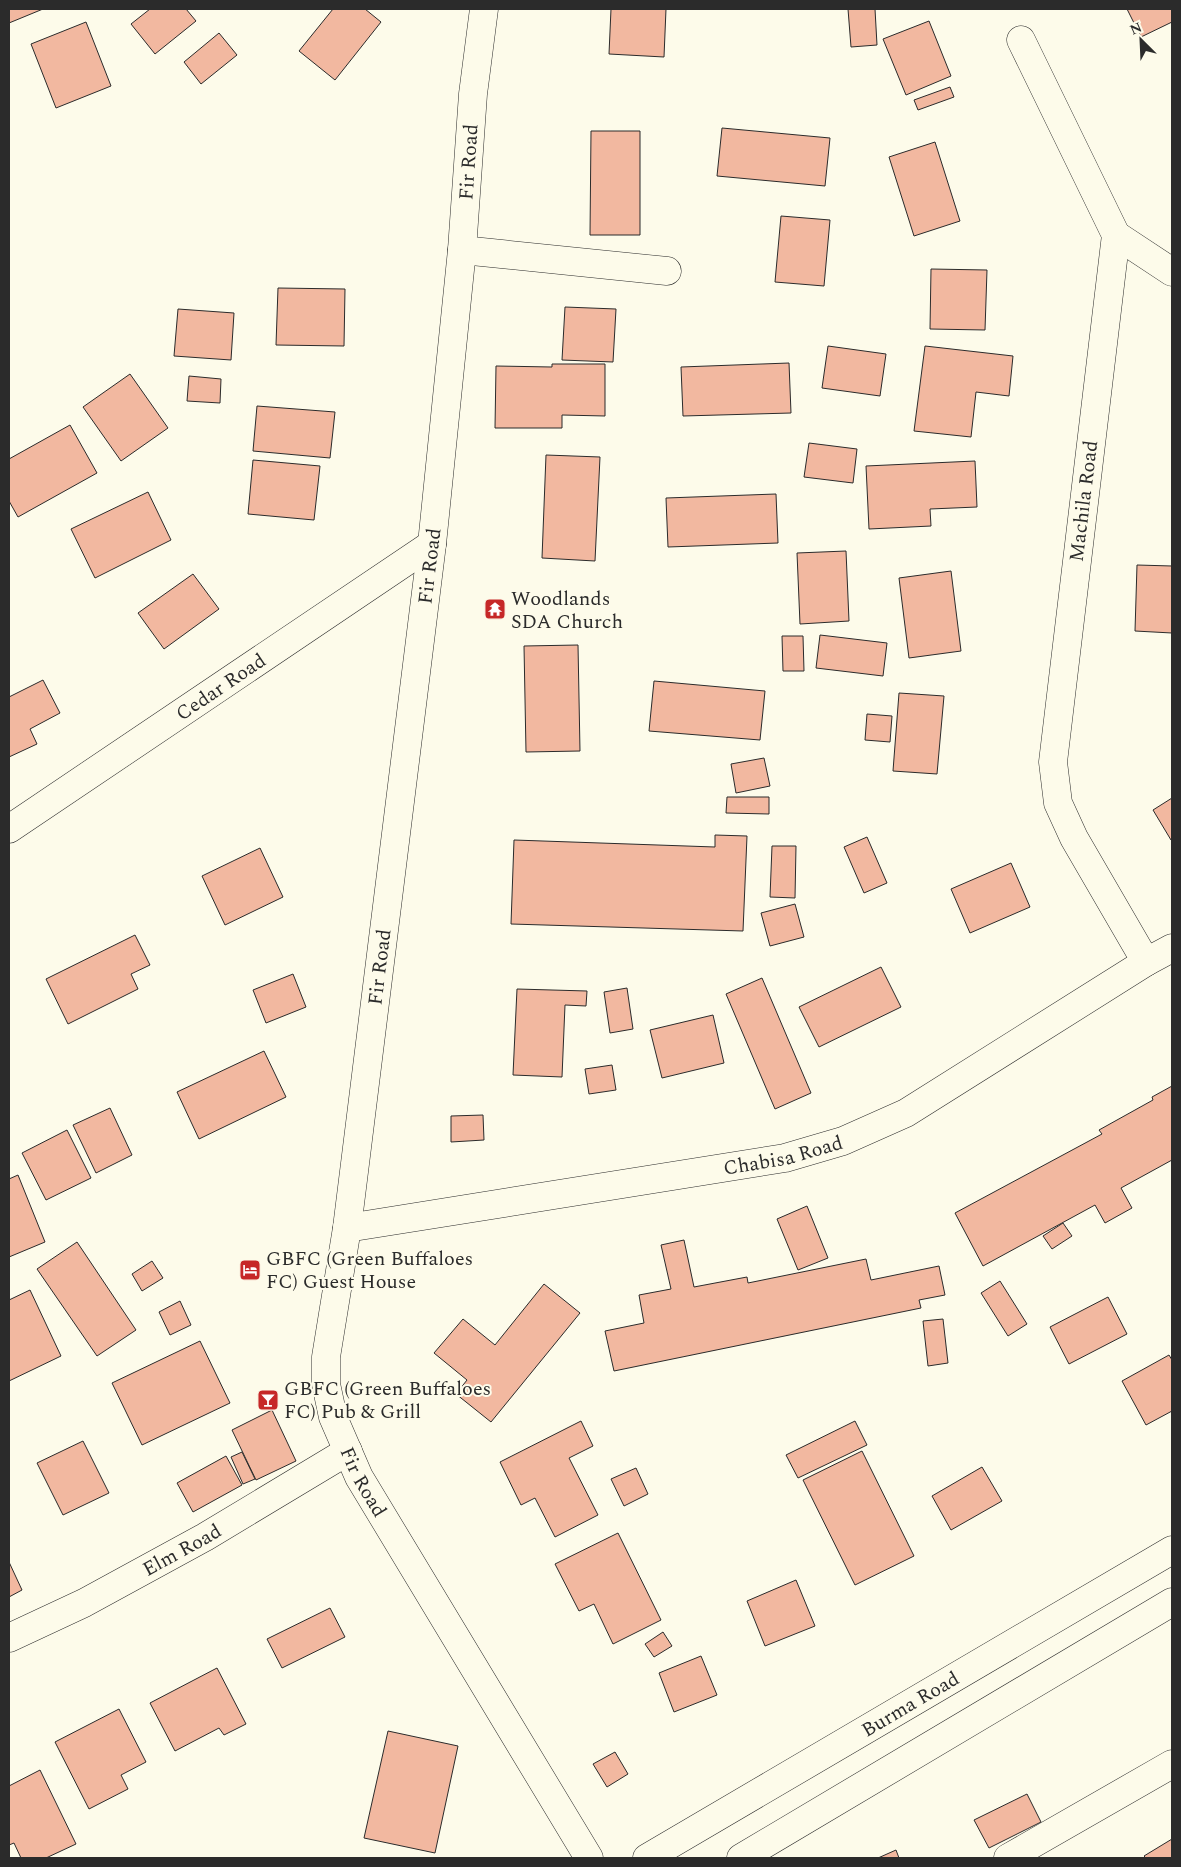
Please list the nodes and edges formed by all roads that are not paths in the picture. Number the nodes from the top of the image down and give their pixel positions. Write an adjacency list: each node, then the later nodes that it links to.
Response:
1 (484, 9): 4 (street, Fir Road)
2 (1021, 40): 3 (street)
3 (1116, 235): 6 (street); 10 (street, Machila Road)
4 (462, 250): 5 (street); 7 (street, Fir Road)
5 (667, 272)
6 (1172, 272)
7 (432, 544): 8 (street, Cedar Road); 11 (street, Fir Road)
8 (9, 829)
9 (1172, 948): 10 (street, Chabisa Road)
10 (1146, 962): 11 (street, Chabisa Road)
11 (346, 1228): 12 (street, Fir Road)
12 (348, 1451): 15 (street, Elm Road); 17 (street, Fir Road)
13 (1172, 1550): 18 (street, Burma Road)
14 (1172, 1602): 19 (street)
15 (9, 1638)
16 (1172, 1764): 20 (street)
17 (589, 1858)
18 (647, 1858)
19 (742, 1858)
20 (1008, 1858)

